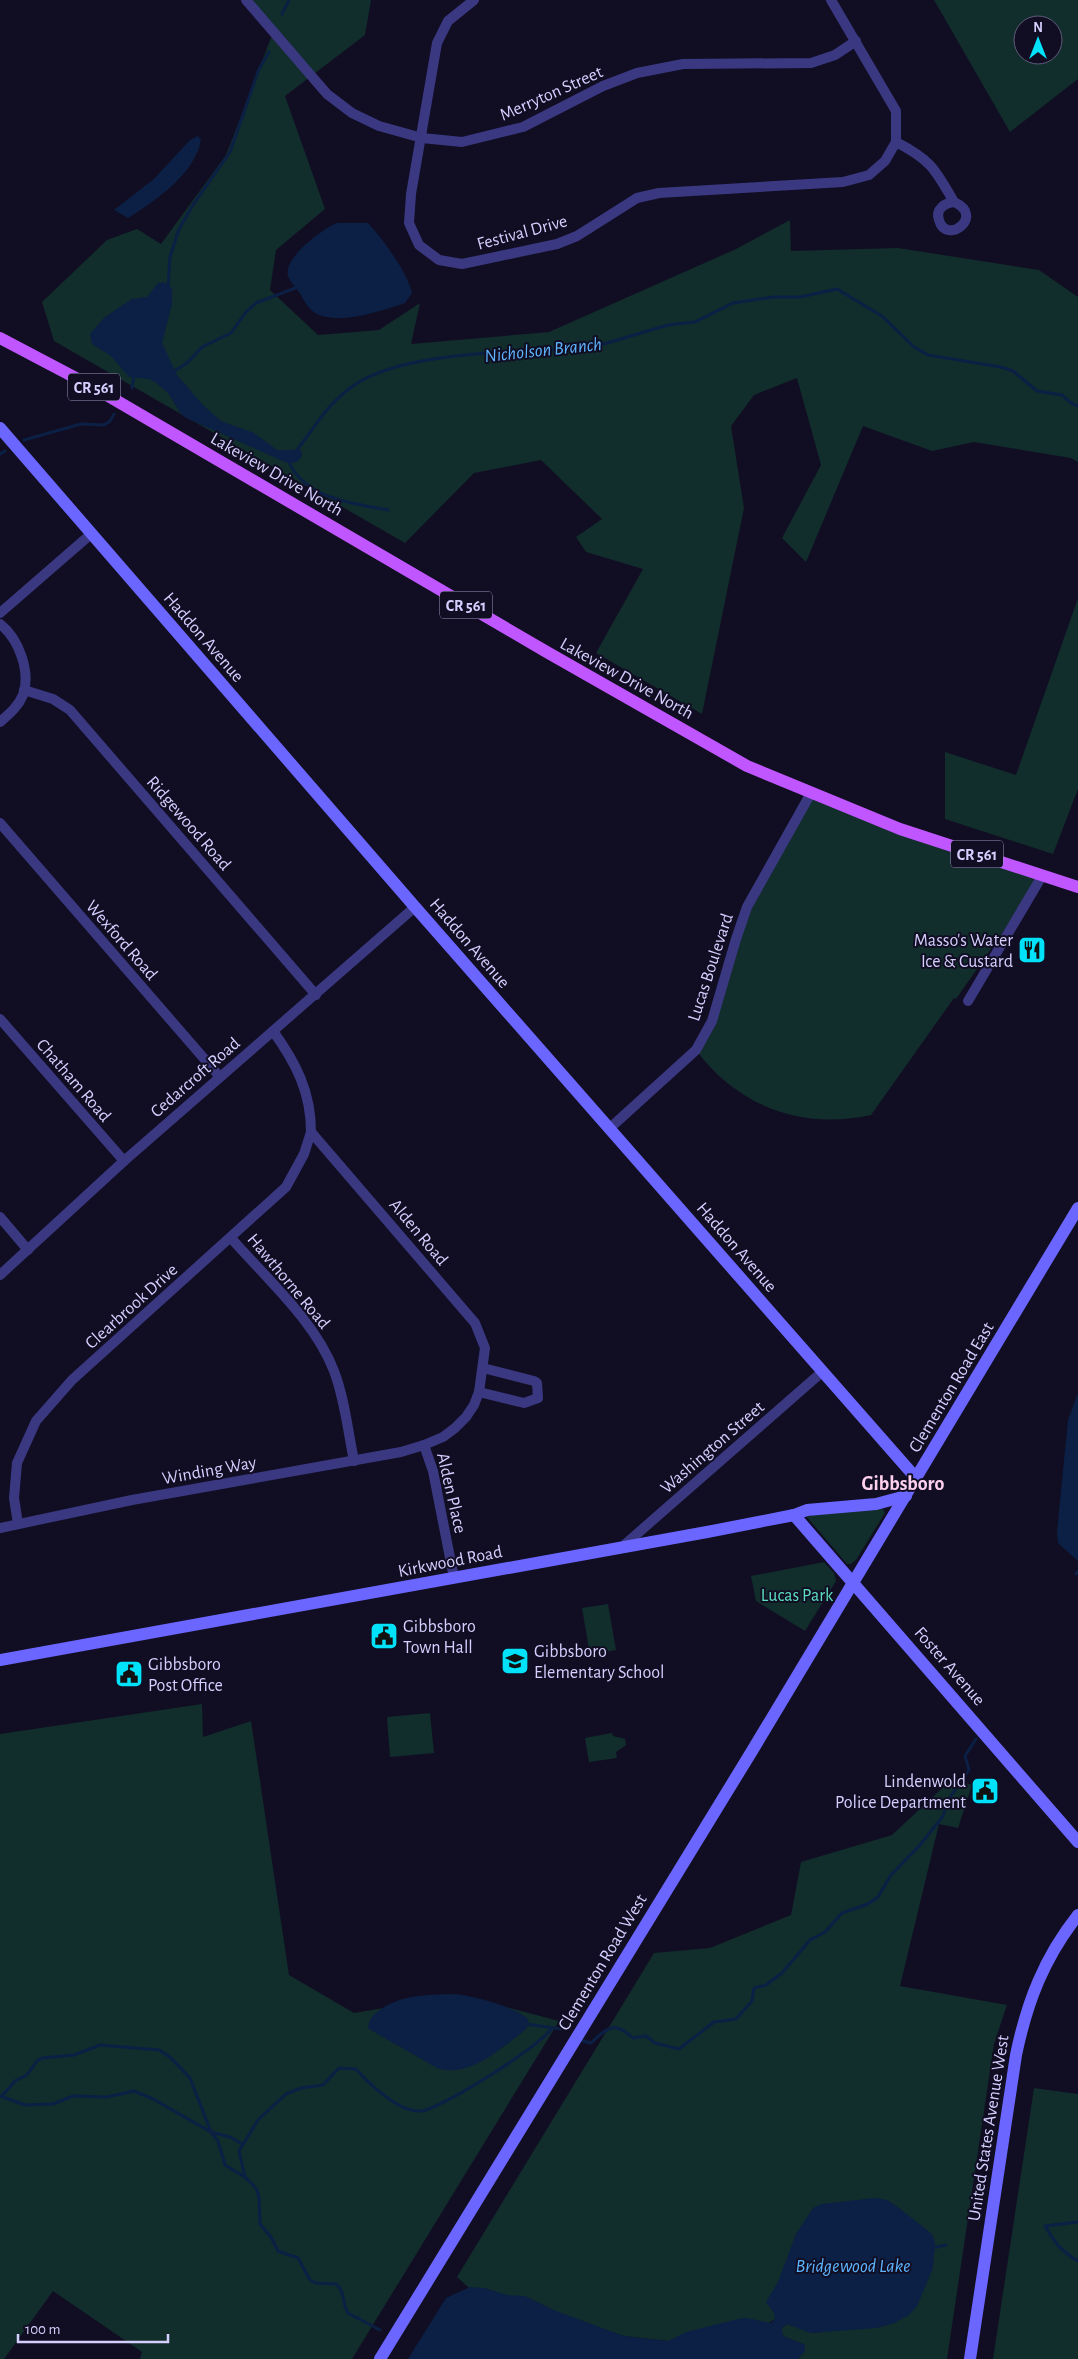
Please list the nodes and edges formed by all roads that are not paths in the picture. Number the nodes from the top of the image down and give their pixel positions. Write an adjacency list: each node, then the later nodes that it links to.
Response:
1 (246, 0): 5 (street, Merryton Street)
2 (474, 0): 5 (street, Festival Drive)
3 (831, 0): 4 (street)
4 (856, 41): 5 (street, Merryton Street); 6 (street)
5 (422, 138): 6 (street, Festival Drive)
6 (896, 142): 7 (street)
7 (954, 202)
8 (0, 338): 15 (main road, Lakeview Drive North / CR 561)
9 (0, 428): 10 (street, Haddon Avenue)
10 (91, 534): 11 (street); 19 (street, Haddon Avenue)
11 (0, 613)
12 (0, 624): 13 (street)
13 (24, 690): 14 (street); 20 (street, Ridgewood Road)
14 (0, 722)
15 (811, 793): 17 (main road, Lakeview Drive North / CR 561); 25 (street, Lucas Boulevard)
16 (0, 824): 24 (street, Wexford Road)
17 (1042, 876): 18 (main road, Lakeview Drive North / CR 561); 21 (street)
18 (1078, 886)
19 (415, 907): 20 (street, Cedarcroft Road); 25 (street, Haddon Avenue)
20 (316, 995): 23 (street, Cedarcroft Road)
21 (968, 1001)
22 (0, 1019): 27 (street, Chatham Road)
23 (273, 1031): 24 (street, Cedarcroft Road); 26 (street)
24 (220, 1077): 27 (street, Cedarcroft Road)
25 (610, 1128): 34 (street, Haddon Avenue)
26 (311, 1132): 30 (street, Clearbrook Drive); 33 (street, Alden Road)
27 (124, 1161): 31 (street, Cedarcroft Road)
28 (1078, 1208): 38 (street, Clementon Road East)
29 (0, 1217): 31 (street)
30 (230, 1238): 37 (street, Hawthorne Road); 41 (street, Clearbrook Drive)
31 (28, 1250): 32 (street, Cedarcroft Road)
32 (0, 1276)
33 (483, 1368): 35 (street, Alden Road); 35 (street)
34 (822, 1372): 38 (street, Haddon Avenue); 43 (street, Washington Street)
35 (479, 1392): 36 (street, Alden Road)
36 (424, 1445): 37 (street, Winding Way); 44 (street, Alden Place)
37 (354, 1462): 41 (street, Winding Way)
38 (916, 1478): 39 (street, Clementon Road East)
39 (906, 1496): 40 (street, Kirkwood Road); 45 (street, Clementon Road East)
40 (794, 1515): 43 (street, Kirkwood Road); 45 (street, Foster Avenue)
41 (18, 1524): 42 (street, Winding Way)
42 (0, 1528)
43 (622, 1547): 44 (street, Kirkwood Road)
44 (454, 1578): 46 (street, Kirkwood Road)
45 (852, 1582): 47 (street, Foster Avenue); 49 (street, Clementon Road West)
46 (0, 1660)
47 (1078, 1842)
48 (1078, 1915): 50 (street, United States Avenue West)
49 (380, 2359)
50 (970, 2359)

